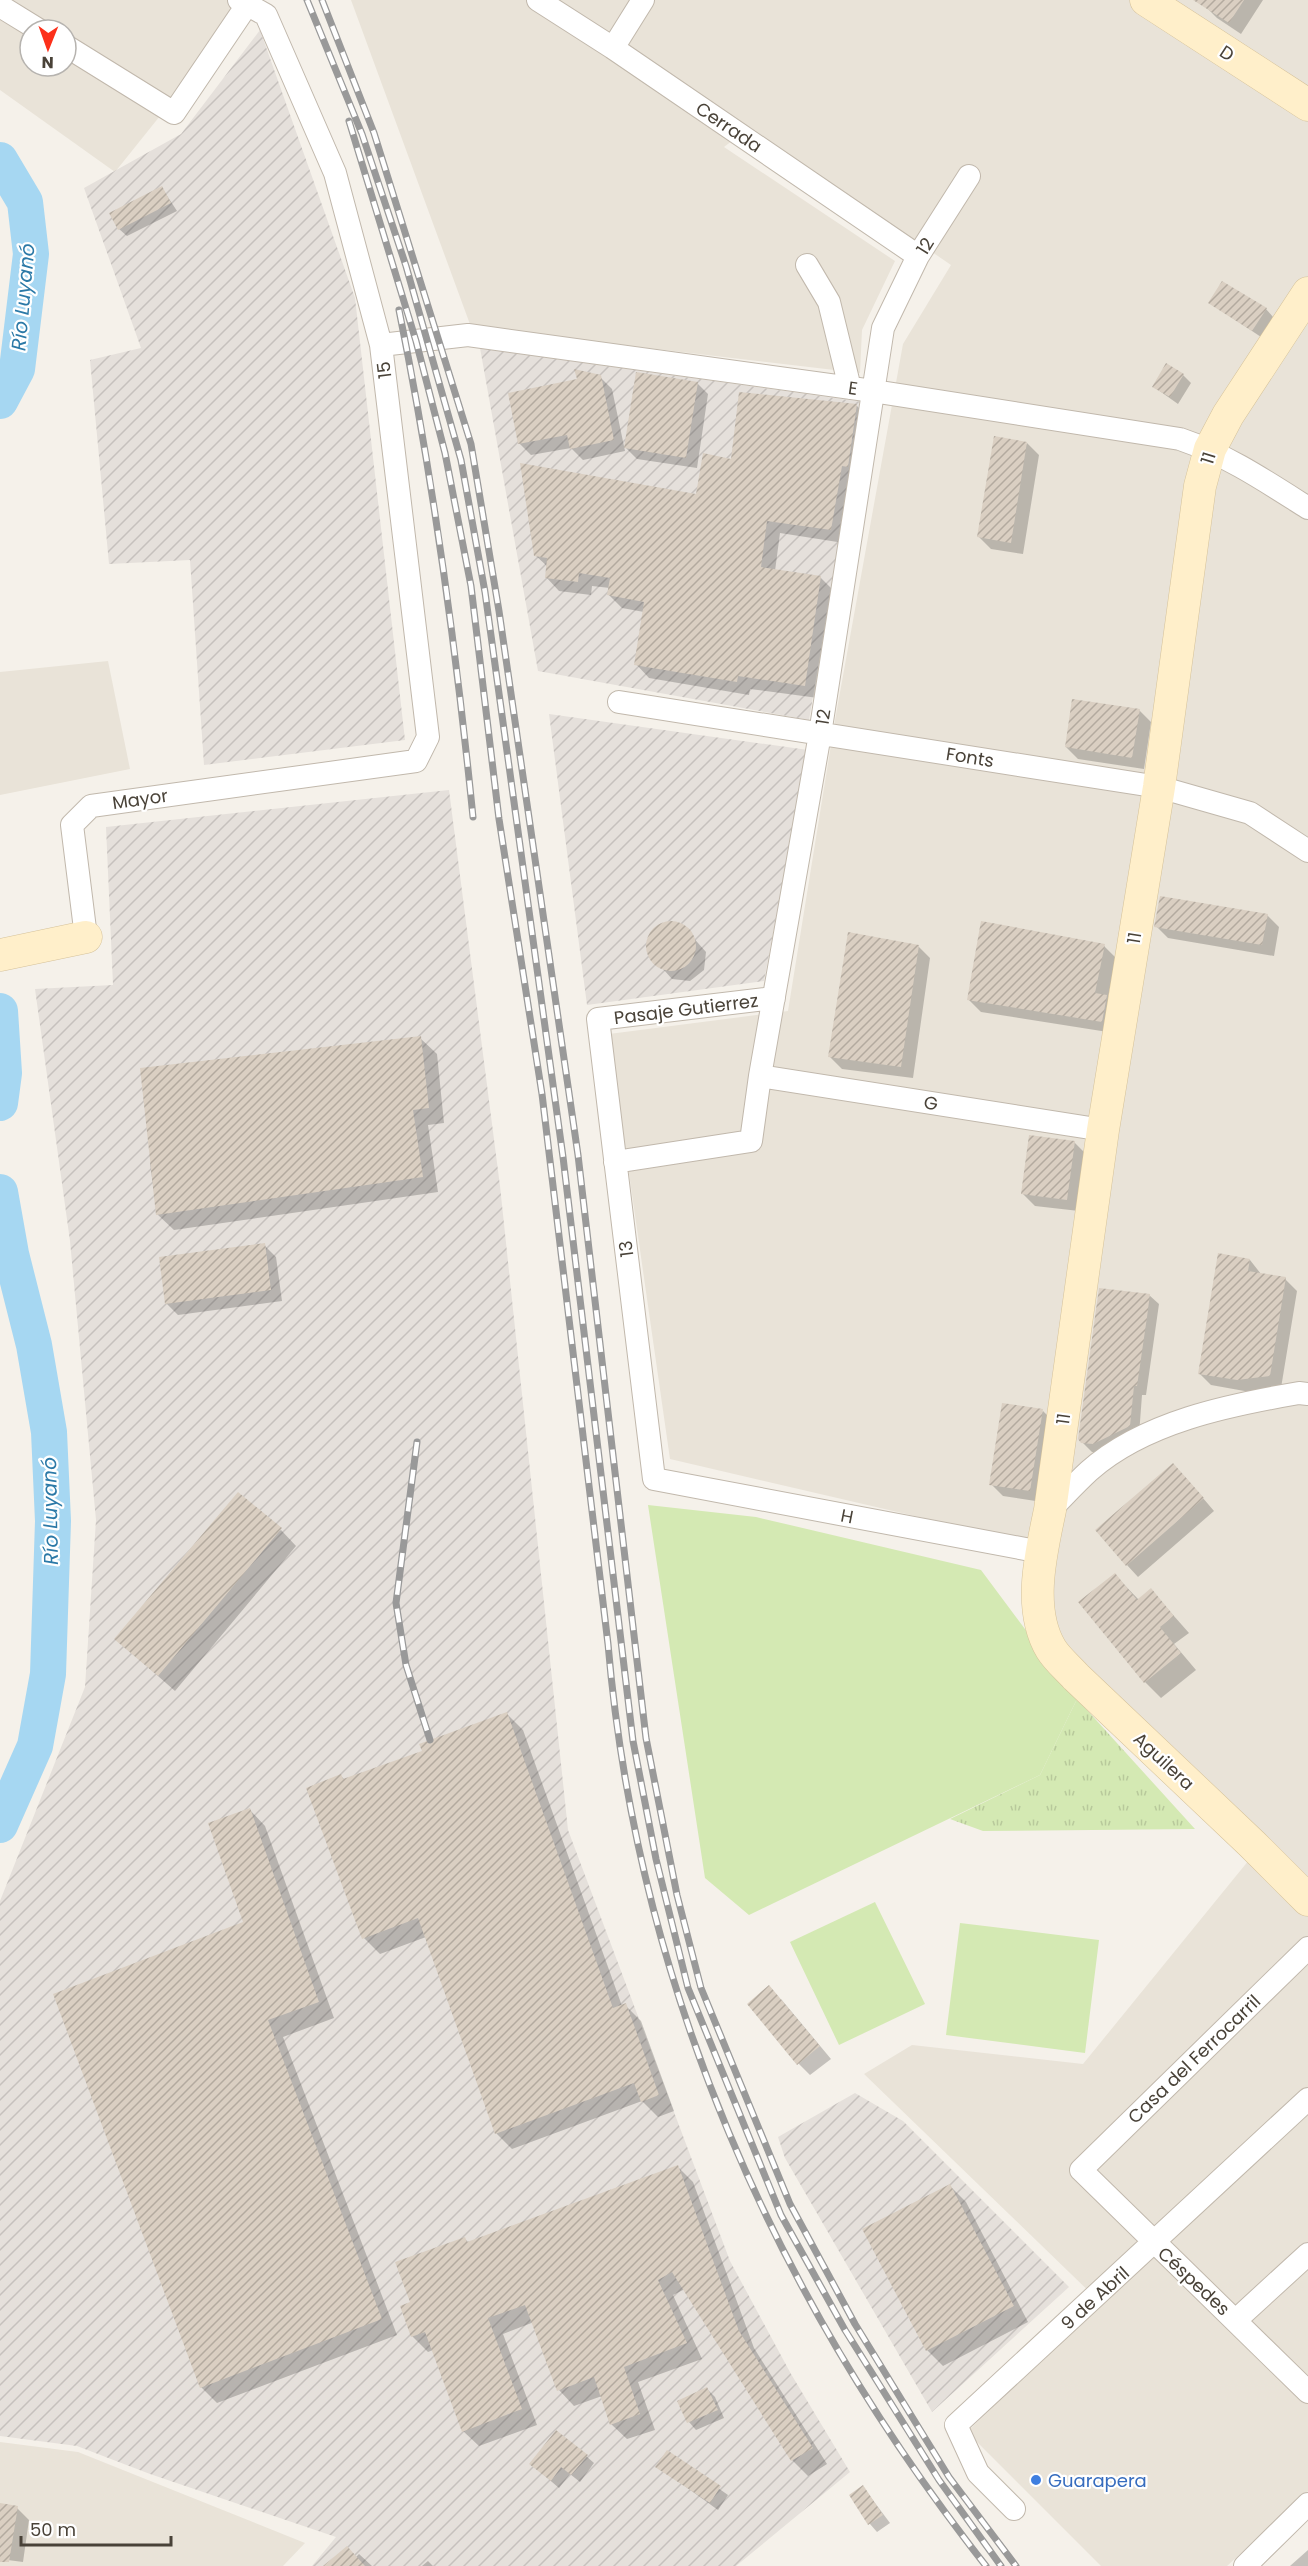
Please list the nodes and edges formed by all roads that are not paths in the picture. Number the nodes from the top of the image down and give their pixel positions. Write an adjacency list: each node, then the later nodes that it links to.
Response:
1 (538, 0): 7 (street, Cerrada)
2 (643, 0): 7 (street)
3 (1146, 0): 9 (street, D)
4 (243, 2): 8 (street); 14 (street, 15)
5 (0, 6): 6 (street)
6 (20, 18)
7 (613, 48): 11 (street, Cerrada)
8 (78, 53)
9 (1308, 105)
10 (969, 176): 11 (street, 12)
11 (918, 256): 16 (street, 12)
12 (807, 265): 15 (street)
13 (1308, 293): 17 (street, 11)
14 (381, 345): 15 (street, E); 21 (street, 15)
15 (850, 388): 16 (street, E)
16 (873, 391): 17 (street, E); 20 (street, 12)
17 (1210, 449): 18 (street, E); 22 (street, 11)
18 (1308, 508)
19 (619, 702): 20 (street, Fonts)
20 (820, 734): 22 (street, Fonts); 26 (street, 12)
21 (416, 761): 24 (street, Mayor)
22 (1159, 787): 23 (street, Fonts); 29 (street, 11)
23 (1308, 851)
24 (86, 937): 25 (street, Mayor)
25 (0, 955)
26 (774, 998): 27 (street, Pasaje Gutierrez); 28 (street, 12)
27 (598, 1019): 30 (street, 13)
28 (760, 1076): 29 (street, G); 30 (street, 12)
29 (1103, 1130): 33 (street, 11)
30 (615, 1162): 32 (street, 13)
31 (1308, 1394): 33 (street)
32 (654, 1479): 34 (street, H)
33 (1050, 1510): 34 (street, 11)
34 (1041, 1552): 35 (street, 11)
35 (1038, 1610): 36 (street, Aguilera)
36 (1308, 1900)
37 (1308, 1948): 39 (street, Casa del Ferrocarril)
38 (1308, 2099): 40 (street, 9 de Abril)
39 (1081, 2170): 40 (street, Céspedes)
40 (1155, 2244): 42 (street, Céspedes); 45 (street, 9 de Abril)
41 (1308, 2254): 42 (street)
42 (1236, 2320): 43 (street, Céspedes)
43 (1308, 2392)
44 (1308, 2504): 46 (street)
45 (1014, 2509)
46 (1245, 2566)

